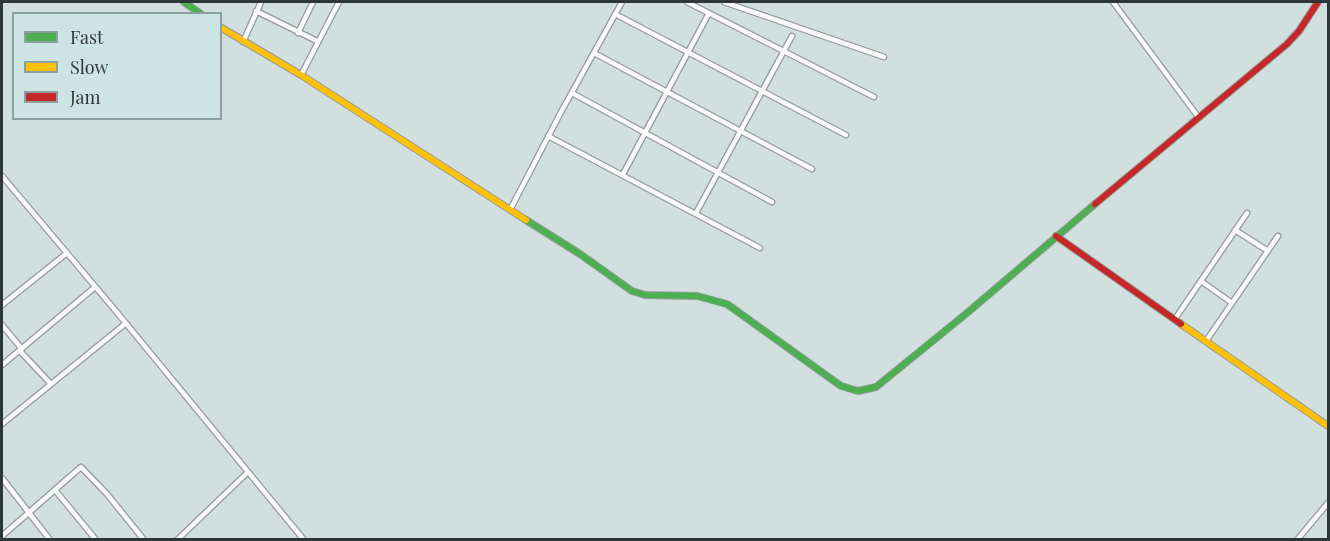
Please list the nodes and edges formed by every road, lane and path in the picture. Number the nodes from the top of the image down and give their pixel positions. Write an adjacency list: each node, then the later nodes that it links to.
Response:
1 (184, 2): 11 (street)
2 (261, 2): 10 (street)
3 (313, 2): 15 (street)
4 (339, 2): 17 (street)
5 (622, 2): 13 (street)
6 (687, 2): 12 (street)
7 (724, 2): 22 (street)
8 (1113, 2): 28 (street)
9 (1318, 2): 28 (street)
10 (256, 11): 15 (street); 18 (street)
11 (198, 12)
12 (709, 13): 19 (street); 21 (street)
13 (615, 14): 19 (street); 20 (street)
14 (222, 28): 18 (street)
15 (298, 33): 17 (street)
16 (792, 36): 21 (street)
17 (317, 41): 23 (street)
18 (243, 42): 23 (street)
19 (689, 51): 24 (street); 26 (street)
20 (594, 53): 25 (street); 26 (street)
21 (784, 53): 24 (street); 27 (street)
22 (885, 57)
23 (300, 75): 39 (street)
24 (763, 92): 29 (street); 31 (street)
25 (572, 93): 30 (street); 32 (street)
26 (666, 93): 29 (street); 30 (street)
27 (874, 97)
28 (1199, 117): 43 (street)
29 (742, 132): 33 (street); 34 (street)
30 (646, 133): 34 (street); 35 (street)
31 (846, 135)
32 (548, 136): 35 (street); 39 (street)
33 (812, 169)
34 (720, 172): 38 (street); 40 (street)
35 (623, 174): 40 (street)
36 (2, 176): 37 (street)
37 (4, 183): 47 (street)
38 (772, 202)
39 (510, 210): 43 (street)
40 (696, 213): 45 (street)
41 (1246, 213): 42 (street)
42 (1235, 230): 46 (street); 48 (street)
43 (1056, 236): 52 (street)
44 (1278, 236): 46 (street)
45 (760, 248)
46 (1268, 251): 50 (street)
47 (67, 253): 49 (street); 51 (street)
48 (1201, 281): 50 (street); 52 (street)
49 (95, 287): 53 (street); 56 (street)
50 (1232, 303): 55 (street)
51 (2, 305)
52 (1175, 319): 55 (street)
53 (125, 324): 58 (street); 61 (street)
54 (2, 325): 56 (street)
55 (1206, 341): 60 (street)
56 (21, 350): 57 (street); 58 (street)
57 (3, 361)
58 (50, 384): 59 (street)
59 (2, 424)
60 (1329, 426)
61 (248, 472): 70 (street); 71 (street)
62 (2, 482): 65 (street)
63 (55, 490): 65 (street); 68 (street); 69 (street)
64 (1329, 503): 72 (street)
65 (28, 513): 66 (street); 67 (street)
66 (2, 536)
67 (50, 540)
68 (96, 540)
69 (144, 540)
70 (177, 540)
71 (304, 540)
72 (1297, 540)

